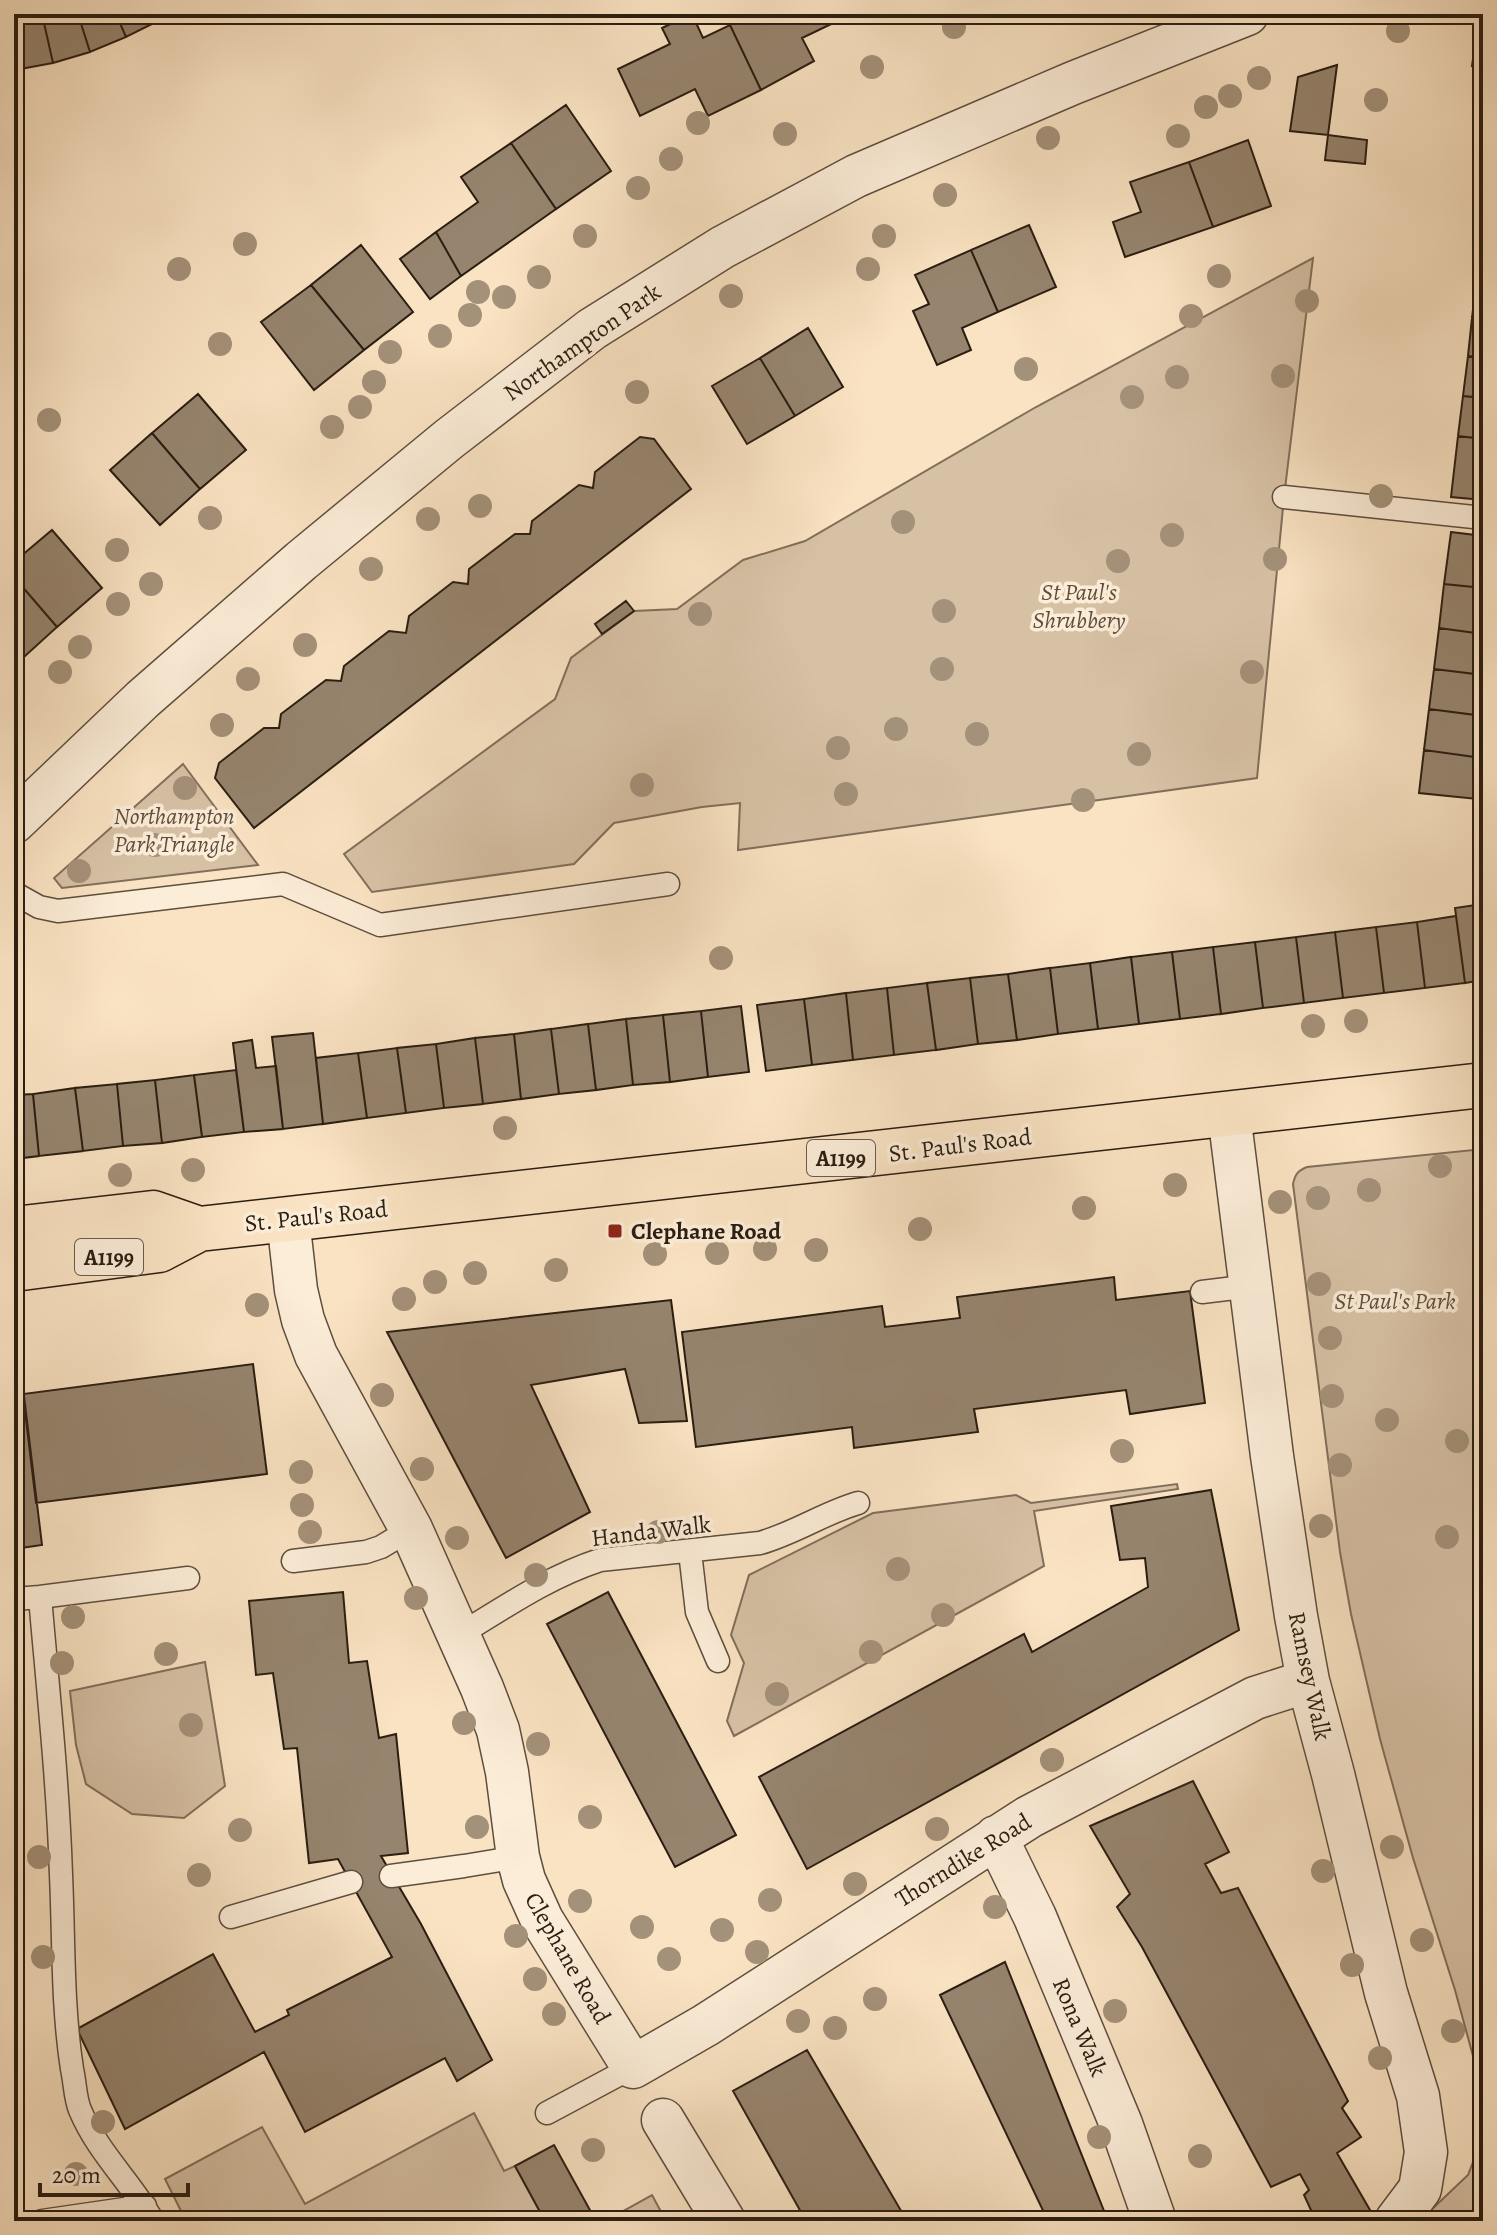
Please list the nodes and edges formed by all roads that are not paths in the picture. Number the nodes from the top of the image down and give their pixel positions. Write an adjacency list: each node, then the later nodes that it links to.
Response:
1 (1247, 14): 4 (street, Northampton Park)
2 (1284, 497): 3 (lane)
3 (1483, 518)
4 (14, 822)
5 (668, 884): 6 (lane)
6 (14, 893)
7 (1483, 1085): 8 (main road, St. Paul's Road / A1199)
8 (1229, 1114): 9 (main road, St. Paul's Road / A1199); 13 (street, Ramsey Walk)
9 (288, 1219): 11 (main road, St. Paul's Road / A1199); 16 (street, Clephane Road)
10 (14, 1229): 11 (main road, St. Paul's Road / A1199)
11 (199, 1229): 12 (main road, St. Paul's Road / A1199)
12 (14, 1269)
13 (1251, 1286): 14 (lane); 24 (street, Ramsey Walk)
14 (1202, 1292)
15 (858, 1503): 17 (lane, Handa Walk)
16 (411, 1529): 18 (lane); 22 (street, Clephane Road)
17 (690, 1552): 22 (lane, Handa Walk); 23 (lane)
18 (293, 1561)
19 (188, 1578): 20 (lane)
20 (40, 1597): 21 (lane); 33 (lane)
21 (14, 1599)
22 (459, 1635): 26 (street, Clephane Road)
23 (718, 1661)
24 (1308, 1681): 25 (street, Thorndike Road); 37 (street, Ramsey Walk)
25 (996, 1837): 30 (street, Thorndike Road); 36 (street, Rona Walk)
26 (518, 1857): 27 (lane); 30 (street, Clephane Road)
27 (391, 1876)
28 (351, 1882): 29 (lane)
29 (231, 1917)
30 (633, 2067): 31 (lane)
31 (547, 2113)
32 (663, 2120): 35 (street)
33 (149, 2214): 34 (lane)
34 (42, 2221)
35 (724, 2221)
36 (1155, 2221)
37 (1396, 2221)

